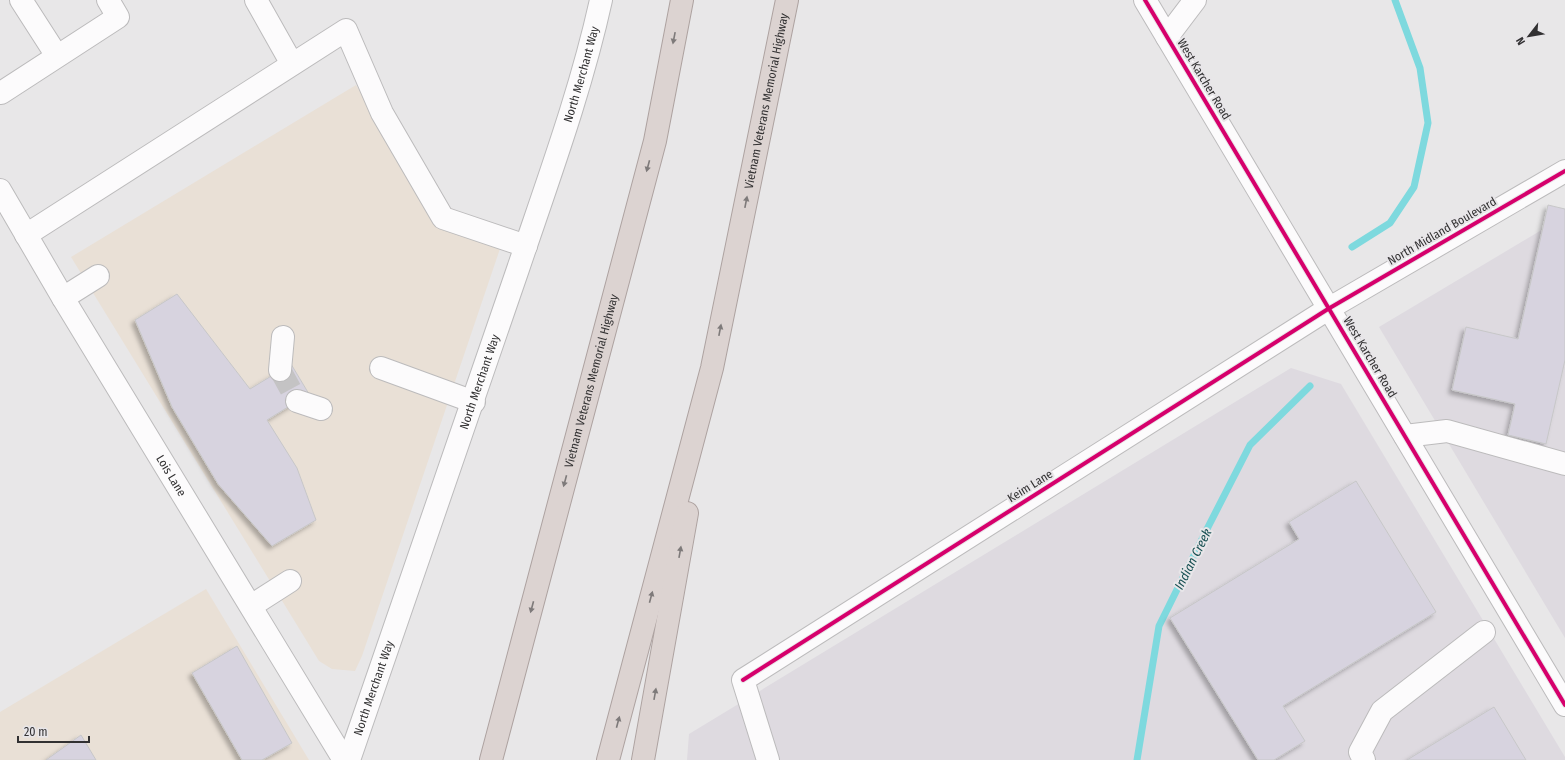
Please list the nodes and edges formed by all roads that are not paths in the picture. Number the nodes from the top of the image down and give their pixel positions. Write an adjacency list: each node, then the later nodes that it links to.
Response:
1 (21, 0): 10 (street)
2 (108, 0): 10 (street)
3 (256, 0): 11 (street)
4 (601, 0): 16 (street, North Merchant Way)
5 (682, 0): 36 (highway, Vietnam Veterans Memorial Highway, one-way to 36)
6 (787, 0): 22 (highway, Vietnam Veterans Memorial Highway, one-way to 6)
7 (1145, 0): 9 (street, West Karcher Road)
8 (1195, 0): 9 (street)
9 (1167, 36): 19 (street, West Karcher Road)
10 (58, 56): 12 (street)
11 (292, 64): 15 (street); 16 (street)
12 (0, 93)
13 (1565, 171): 19 (street, North Midland Boulevard)
14 (0, 190): 15 (street, Lois Lane)
15 (26, 235): 18 (street, Lois Lane)
16 (526, 246): 25 (street, North Merchant Way)
17 (98, 276): 18 (street)
18 (63, 298): 30 (street, Lois Lane)
19 (1328, 309): 27 (street, West Karcher Road); 39 (street, Keim Lane)
20 (283, 337): 23 (street)
21 (381, 368): 25 (street)
22 (712, 368): 37 (highway, Vietnam Veterans Memorial Highway, one-way to 22); 38 (highway, one-way to 22)
23 (280, 370)
24 (298, 401): 26 (street)
25 (474, 402): 35 (street, North Merchant Way)
26 (321, 408)
27 (1405, 436): 28 (street); 32 (street, West Karcher Road)
28 (1565, 464)
29 (290, 581): 30 (street)
30 (251, 606): 34 (street, Lois Lane)
31 (1484, 632): 40 (street)
32 (1558, 680): 33 (street, West Karcher Road)
33 (1565, 705)
34 (344, 760)
35 (349, 760)
36 (492, 760)
37 (608, 760)
38 (644, 760)
39 (768, 760)
40 (1364, 760)

